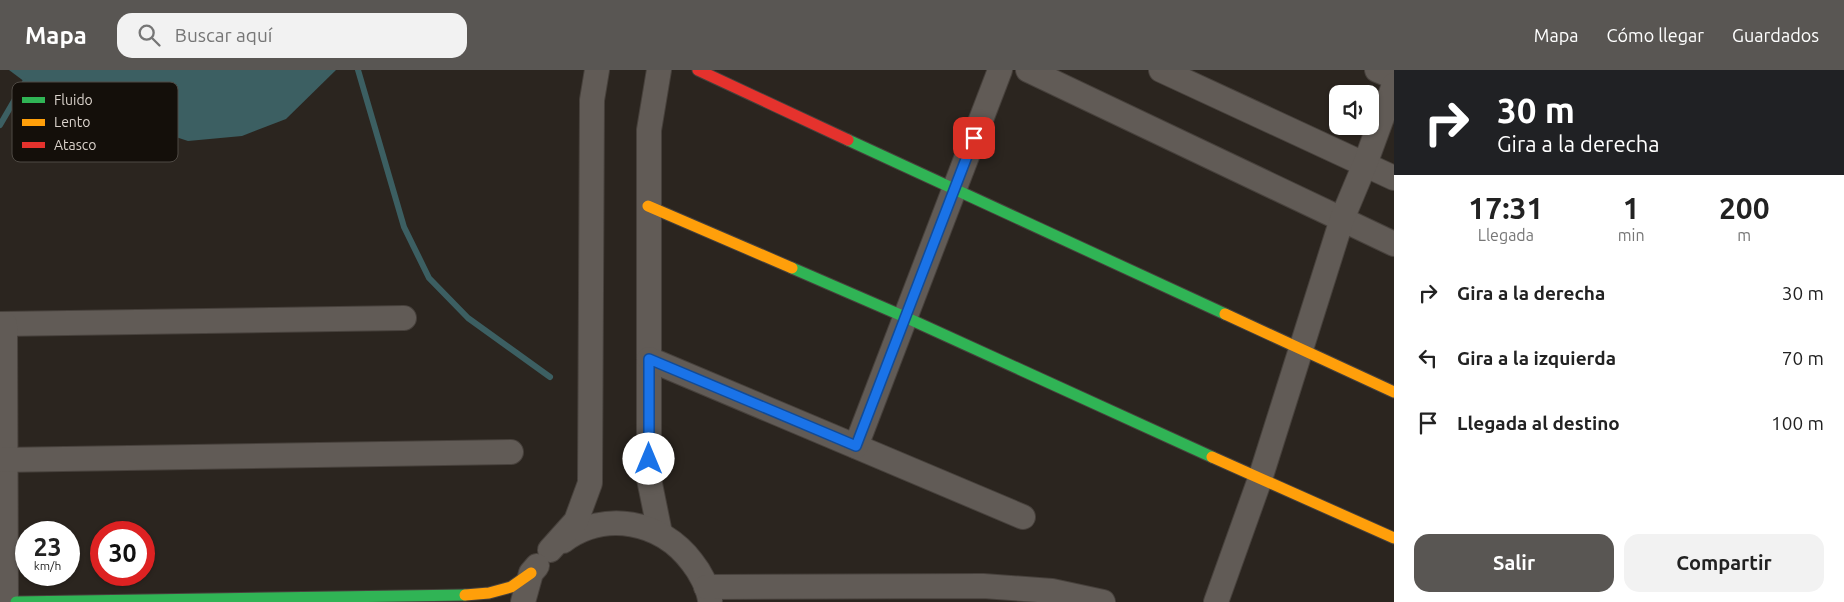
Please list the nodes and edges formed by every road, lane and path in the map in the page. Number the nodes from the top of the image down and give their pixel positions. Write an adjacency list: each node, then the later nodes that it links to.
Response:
1 (597, 70): 29 (street)
2 (659, 70): 13 (street)
3 (698, 70): 12 (street)
4 (1000, 70): 12 (street)
5 (1028, 70): 14 (street)
6 (1160, 70): 10 (street)
7 (1377, 70): 8 (street)
8 (1394, 77)
9 (1394, 85): 10 (street)
10 (1365, 164): 11 (street); 14 (street)
11 (1394, 178)
12 (955, 189): 16 (street); 19 (street)
13 (648, 206): 16 (street); 20 (street)
14 (1342, 219): 15 (street); 19 (street)
15 (1394, 244)
16 (905, 317): 22 (street); 25 (street)
17 (404, 318): 18 (street)
18 (2, 324): 24 (street)
19 (1301, 349): 21 (street); 25 (street)
20 (649, 359): 22 (street); 27 (street)
21 (1394, 392)
22 (856, 446): 26 (street)
23 (511, 452): 24 (street)
24 (2, 460): 32 (street)
25 (1260, 479): 28 (street); 36 (street)
26 (1023, 517)
27 (660, 533): 29 (street); 31 (street)
28 (1394, 538)
29 (550, 550): 30 (street)
30 (531, 573): 33 (street); 34 (street)
31 (708, 594): 35 (street)
32 (6, 602)
33 (16, 602)
34 (523, 602)
35 (1103, 602)
36 (1216, 602)

